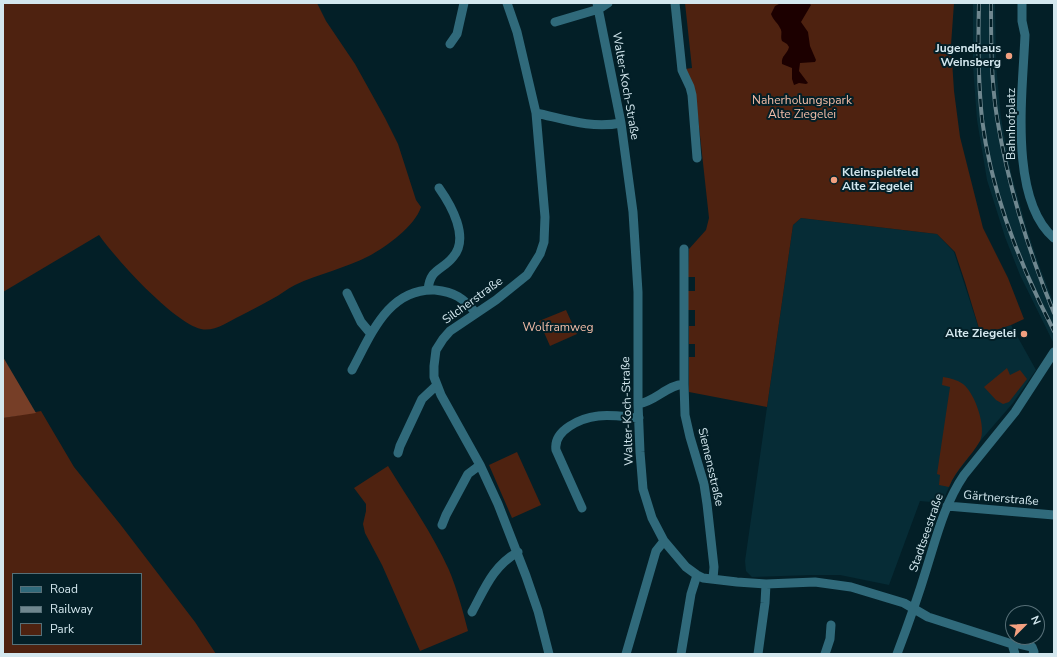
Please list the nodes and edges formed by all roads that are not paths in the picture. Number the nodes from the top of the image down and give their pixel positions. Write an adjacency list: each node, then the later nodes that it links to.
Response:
1 (464, 3): 8 (street)
2 (507, 3): 9 (street, Silcherstraße)
3 (608, 3): 6 (street)
4 (675, 3): 11 (street)
5 (1022, 3): 13 (street, Bahnhofplatz)
6 (598, 6): 7 (street); 10 (street, Walter-Koch-Straße)
7 (555, 22)
8 (450, 44)
9 (536, 113): 10 (street); 17 (street, Silcherstraße)
10 (620, 123): 23 (street, Walter-Koch-Straße)
11 (697, 158)
12 (439, 188): 15 (street)
13 (1054, 238)
14 (684, 249): 21 (street, Siemensstraße)
15 (428, 290): 17 (street); 18 (street)
16 (347, 294): 18 (street)
17 (476, 313): 22 (street, Silcherstraße)
18 (371, 334): 20 (street)
19 (1053, 357): 27 (street, Stadtseestraße)
20 (352, 370)
21 (684, 384): 23 (street); 34 (street, Siemensstraße)
22 (437, 385): 25 (street); 26 (street, Silcherstraße)
23 (638, 404): 24 (street, Walter-Koch-Straße)
24 (639, 418): 28 (street); 31 (street, Walter-Koch-Straße)
25 (398, 453)
26 (480, 465): 30 (street); 32 (street, Silcherstraße)
27 (947, 506): 29 (street, Gärtnerstraße); 36 (street, Stadtseestraße)
28 (582, 508)
29 (1054, 515)
30 (442, 525)
31 (664, 541): 33 (street, Walter-Koch-Straße); 43 (street)
32 (518, 552): 37 (street); 42 (street, Silcherstraße)
33 (697, 575): 34 (street, Walter-Koch-Straße); 44 (street)
34 (713, 579): 35 (street, Walter-Koch-Straße)
35 (766, 584): 36 (street, Walter-Koch-Straße); 45 (street)
36 (914, 609): 39 (street, Walter-Koch-Straße); 47 (street, Stadtseestraße)
37 (472, 612)
38 (831, 625): 46 (street)
39 (1005, 642)
40 (1022, 645): 41 (street, Walter-Koch-Straße)
41 (1036, 653)
42 (547, 654)
43 (626, 654)
44 (681, 654)
45 (758, 654)
46 (825, 654)
47 (897, 654)

